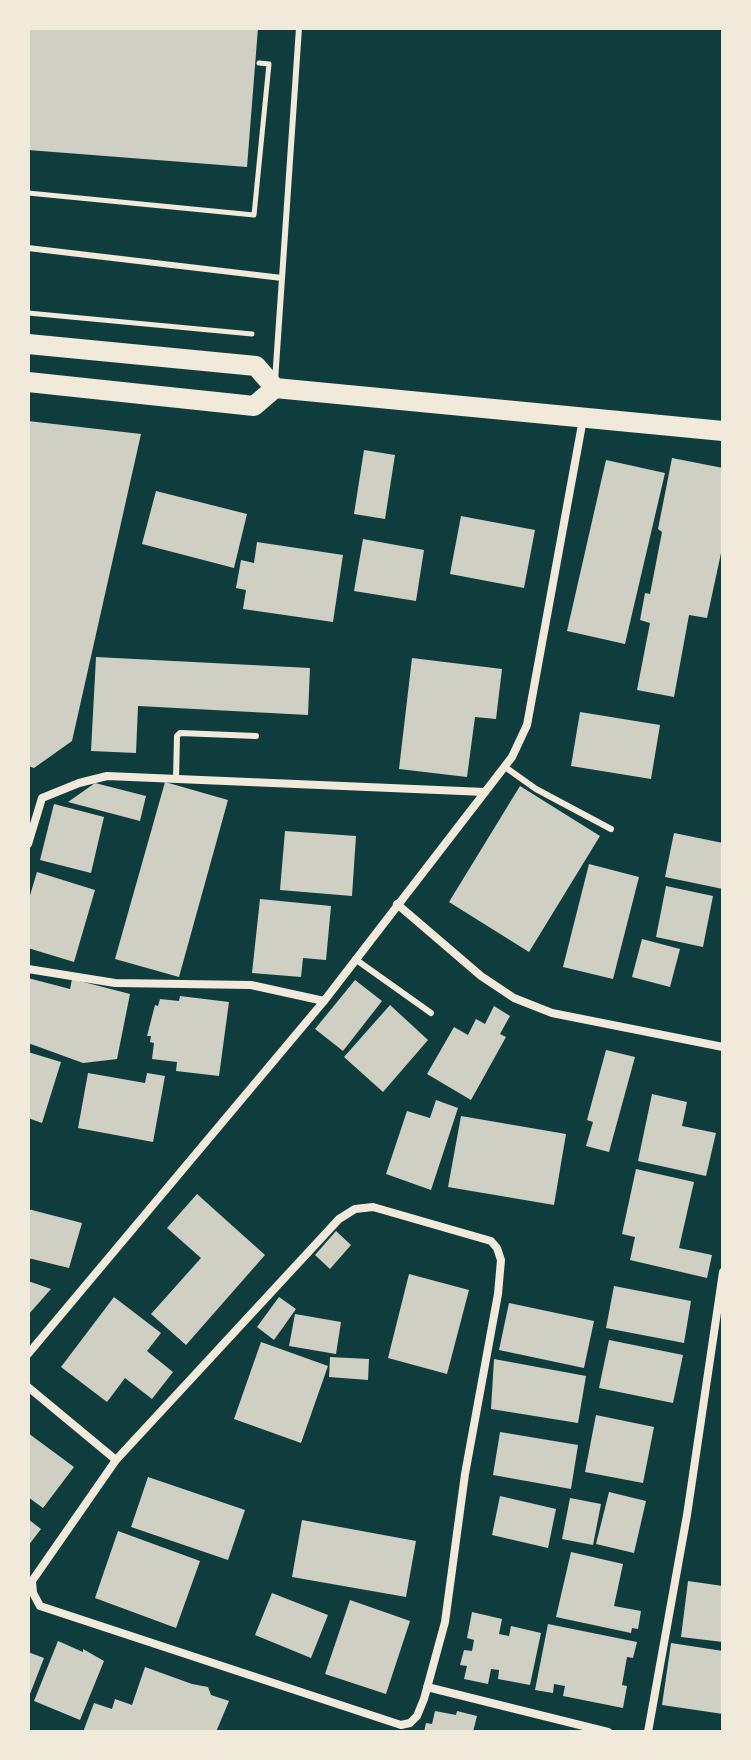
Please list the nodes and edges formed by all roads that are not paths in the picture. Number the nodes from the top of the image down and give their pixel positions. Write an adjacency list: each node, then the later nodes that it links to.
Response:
1 (299, 28): 3 (lane)
2 (28, 248): 3 (lane)
3 (282, 278): 6 (lane)
4 (28, 344): 6 (main road)
5 (28, 382): 6 (main road)
6 (275, 388): 7 (main road)
7 (583, 418): 8 (main road); 10 (street)
8 (723, 431)
9 (256, 736): 11 (lane)
10 (505, 767): 12 (street); 13 (lane)
11 (176, 779): 12 (street); 14 (street)
12 (485, 792): 15 (street)
13 (611, 829)
14 (28, 844)
15 (397, 904): 16 (street); 20 (street)
16 (355, 959): 18 (street); 19 (lane)
17 (28, 969): 18 (street)
18 (324, 1001): 22 (street)
19 (431, 1013)
20 (723, 1047)
21 (723, 1272): 28 (street)
22 (28, 1354)
23 (28, 1387): 24 (street)
24 (116, 1460): 25 (street); 26 (street)
25 (30, 1588): 26 (street)
26 (427, 1687): 27 (street)
27 (608, 1732)
28 (648, 1732)

